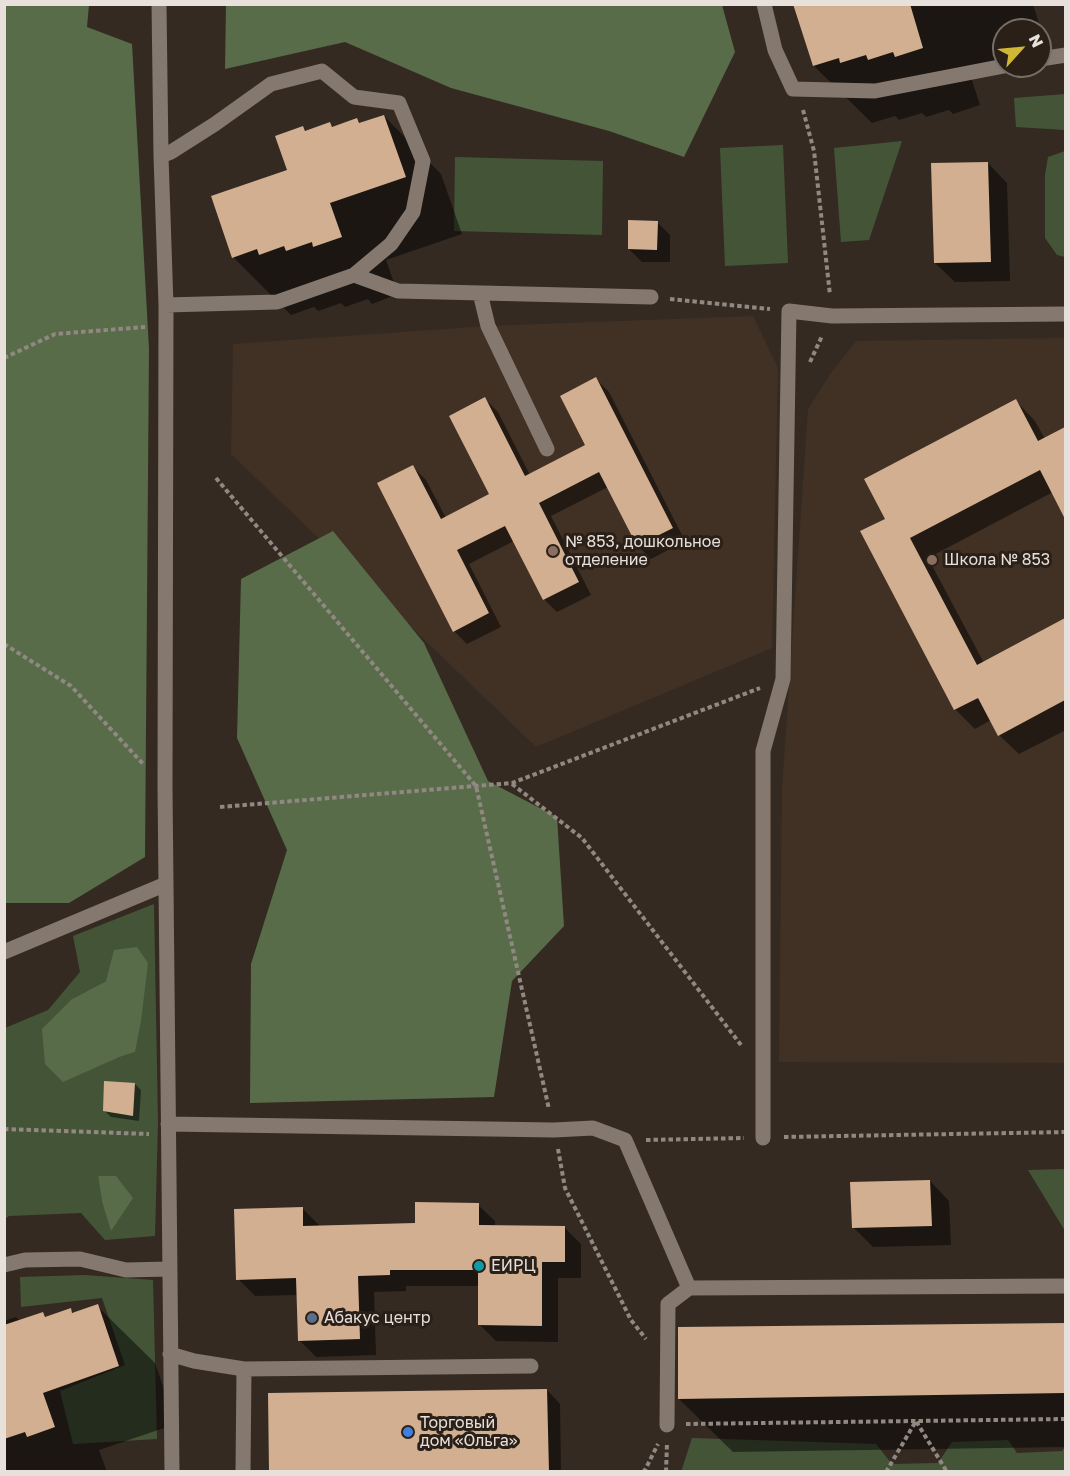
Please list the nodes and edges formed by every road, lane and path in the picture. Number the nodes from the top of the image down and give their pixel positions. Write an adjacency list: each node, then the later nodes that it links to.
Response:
1 (159, 4): 5 (lane)
2 (764, 4): 4 (lane)
3 (992, 68): 4 (lane)
4 (798, 89): 12 (path)
5 (161, 156): 6 (lane); 9 (lane)
6 (354, 275): 7 (lane); 9 (lane)
7 (480, 293): 8 (lane); 16 (lane)
8 (651, 297): 10 (path)
9 (166, 305): 13 (lane)
10 (789, 311): 12 (lane); 19 (lane)
11 (1065, 314): 12 (lane)
12 (832, 316): 15 (path)
13 (166, 326): 14 (path); 22 (lane)
14 (4, 358)
15 (807, 368)
16 (547, 449)
17 (216, 478): 21 (path)
18 (4, 644): 22 (path)
19 (783, 679): 20 (path); 31 (lane)
20 (512, 783): 21 (path); 26 (path)
21 (476, 786): 23 (path); 29 (path)
22 (165, 787): 24 (lane)
23 (220, 807)
24 (166, 884): 25 (lane); 28 (lane)
25 (4, 952)
26 (741, 1045)
27 (4, 1129): 28 (path)
28 (168, 1129): 29 (lane); 34 (lane)
29 (554, 1130): 32 (lane); 38 (path)
30 (1065, 1132): 31 (path)
31 (763, 1138): 32 (path)
32 (625, 1140): 36 (lane)
33 (4, 1265): 34 (lane)
34 (169, 1269): 37 (lane)
35 (1065, 1286): 36 (lane)
36 (689, 1288): 38 (lane)
37 (170, 1354): 40 (lane); 45 (lane)
38 (668, 1365): 43 (lane)
39 (531, 1366): 40 (lane)
40 (244, 1369): 46 (lane)
41 (1065, 1419): 42 (path)
42 (916, 1421): 43 (path); 44 (path); 48 (path)
43 (667, 1425): 47 (path)
44 (886, 1471)
45 (172, 1472)
46 (243, 1472)
47 (642, 1472)
48 (947, 1472)

